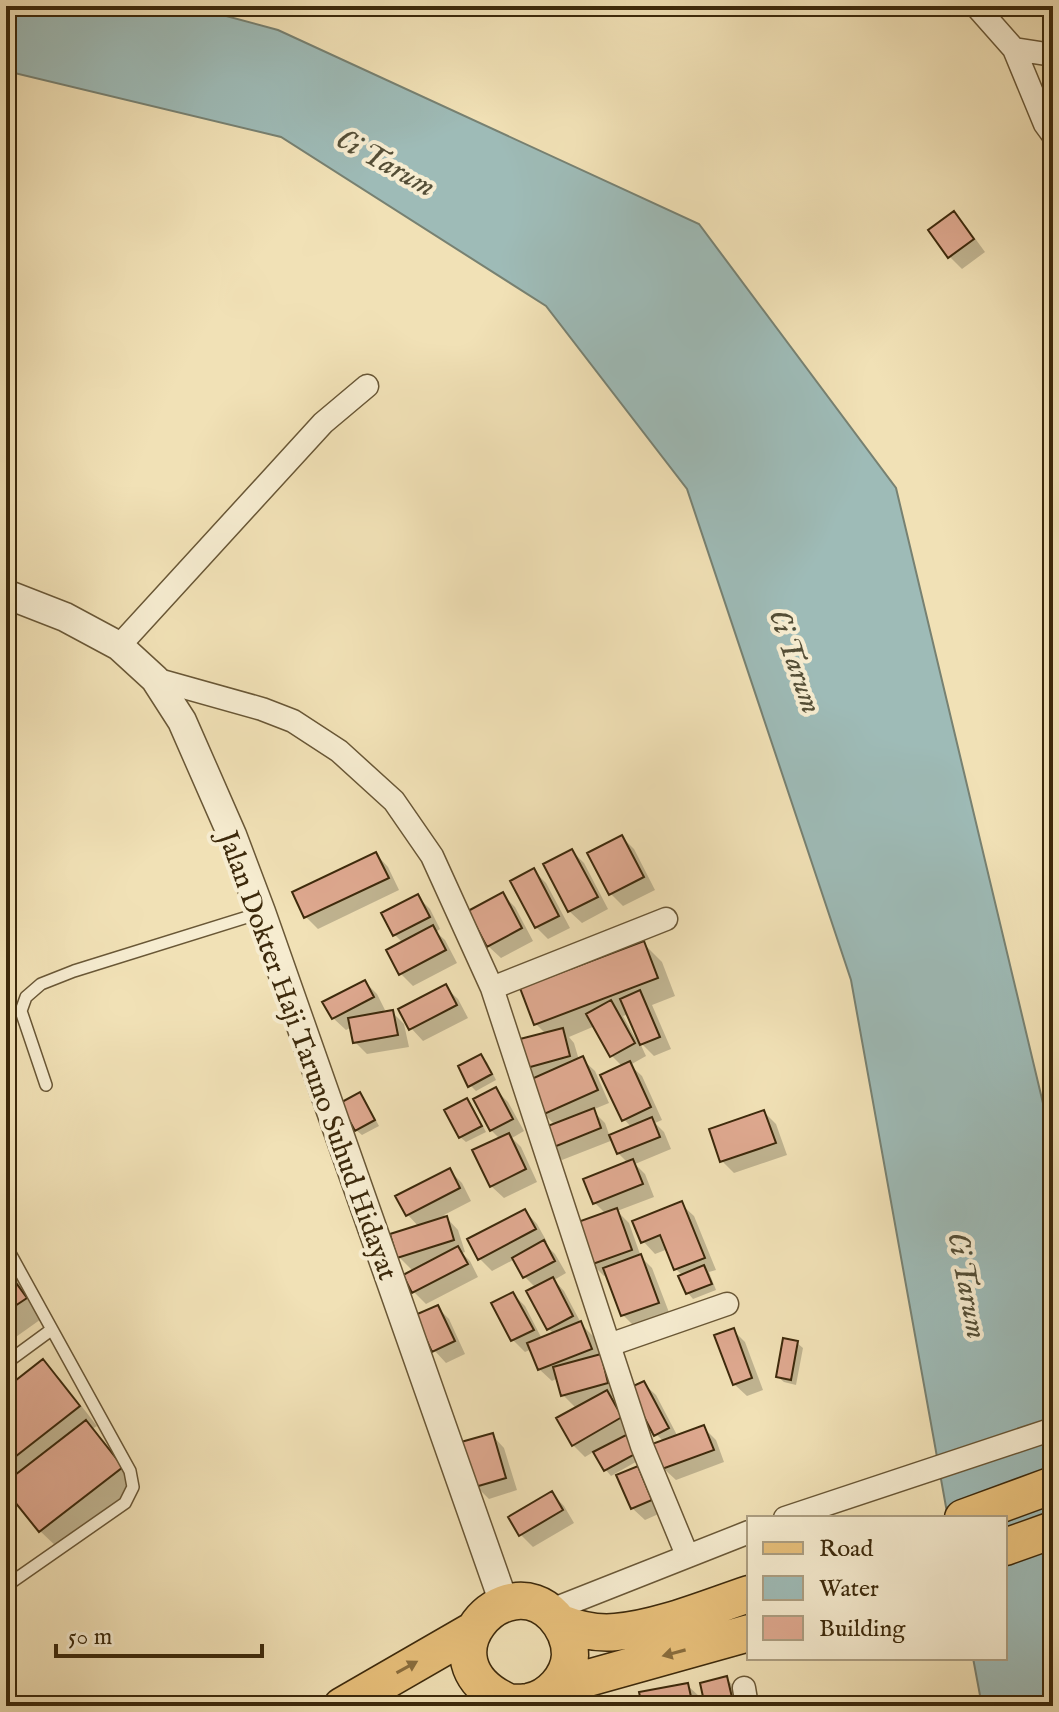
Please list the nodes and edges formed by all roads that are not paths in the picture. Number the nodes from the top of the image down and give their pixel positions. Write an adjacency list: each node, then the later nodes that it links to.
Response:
1 (976, 6): 2 (street)
2 (1014, 49): 3 (street); 4 (street)
3 (1053, 55)
4 (1053, 135)
5 (367, 386): 7 (street)
6 (6, 594): 7 (street, Jalan Dokter Haji Taruno Suhud Hidayat)
7 (119, 646): 8 (street, Jalan Dokter Haji Taruno Suhud Hidayat)
8 (155, 679): 9 (street, Jalan Dokter Haji Taruno Suhud Hidayat); 11 (street)
9 (261, 912): 12 (lane); 28 (street, Jalan Dokter Haji Taruno Suhud Hidayat)
10 (666, 919): 11 (street)
11 (492, 988): 16 (street)
12 (46, 1085)
13 (6, 1246): 15 (lane)
14 (727, 1304): 16 (street)
15 (51, 1330): 17 (lane); 26 (lane)
16 (609, 1345): 25 (street)
17 (6, 1363)
18 (1053, 1429): 20 (street)
19 (1053, 1485): 21 (main road)
20 (791, 1516)
21 (968, 1516)
22 (1053, 1530): 24 (main road)
23 (747, 1533): 25 (street)
24 (1007, 1546)
25 (687, 1555): 29 (street)
26 (6, 1586)
27 (747, 1595): 29 (main road)
28 (504, 1603): 29 (main road); 30 (main road)
29 (555, 1617): 32 (main road)
30 (472, 1631): 32 (main road); 33 (main road, one-way to 30)
31 (747, 1634): 32 (main road, one-way to 32)
32 (524, 1700)
33 (342, 1706)

